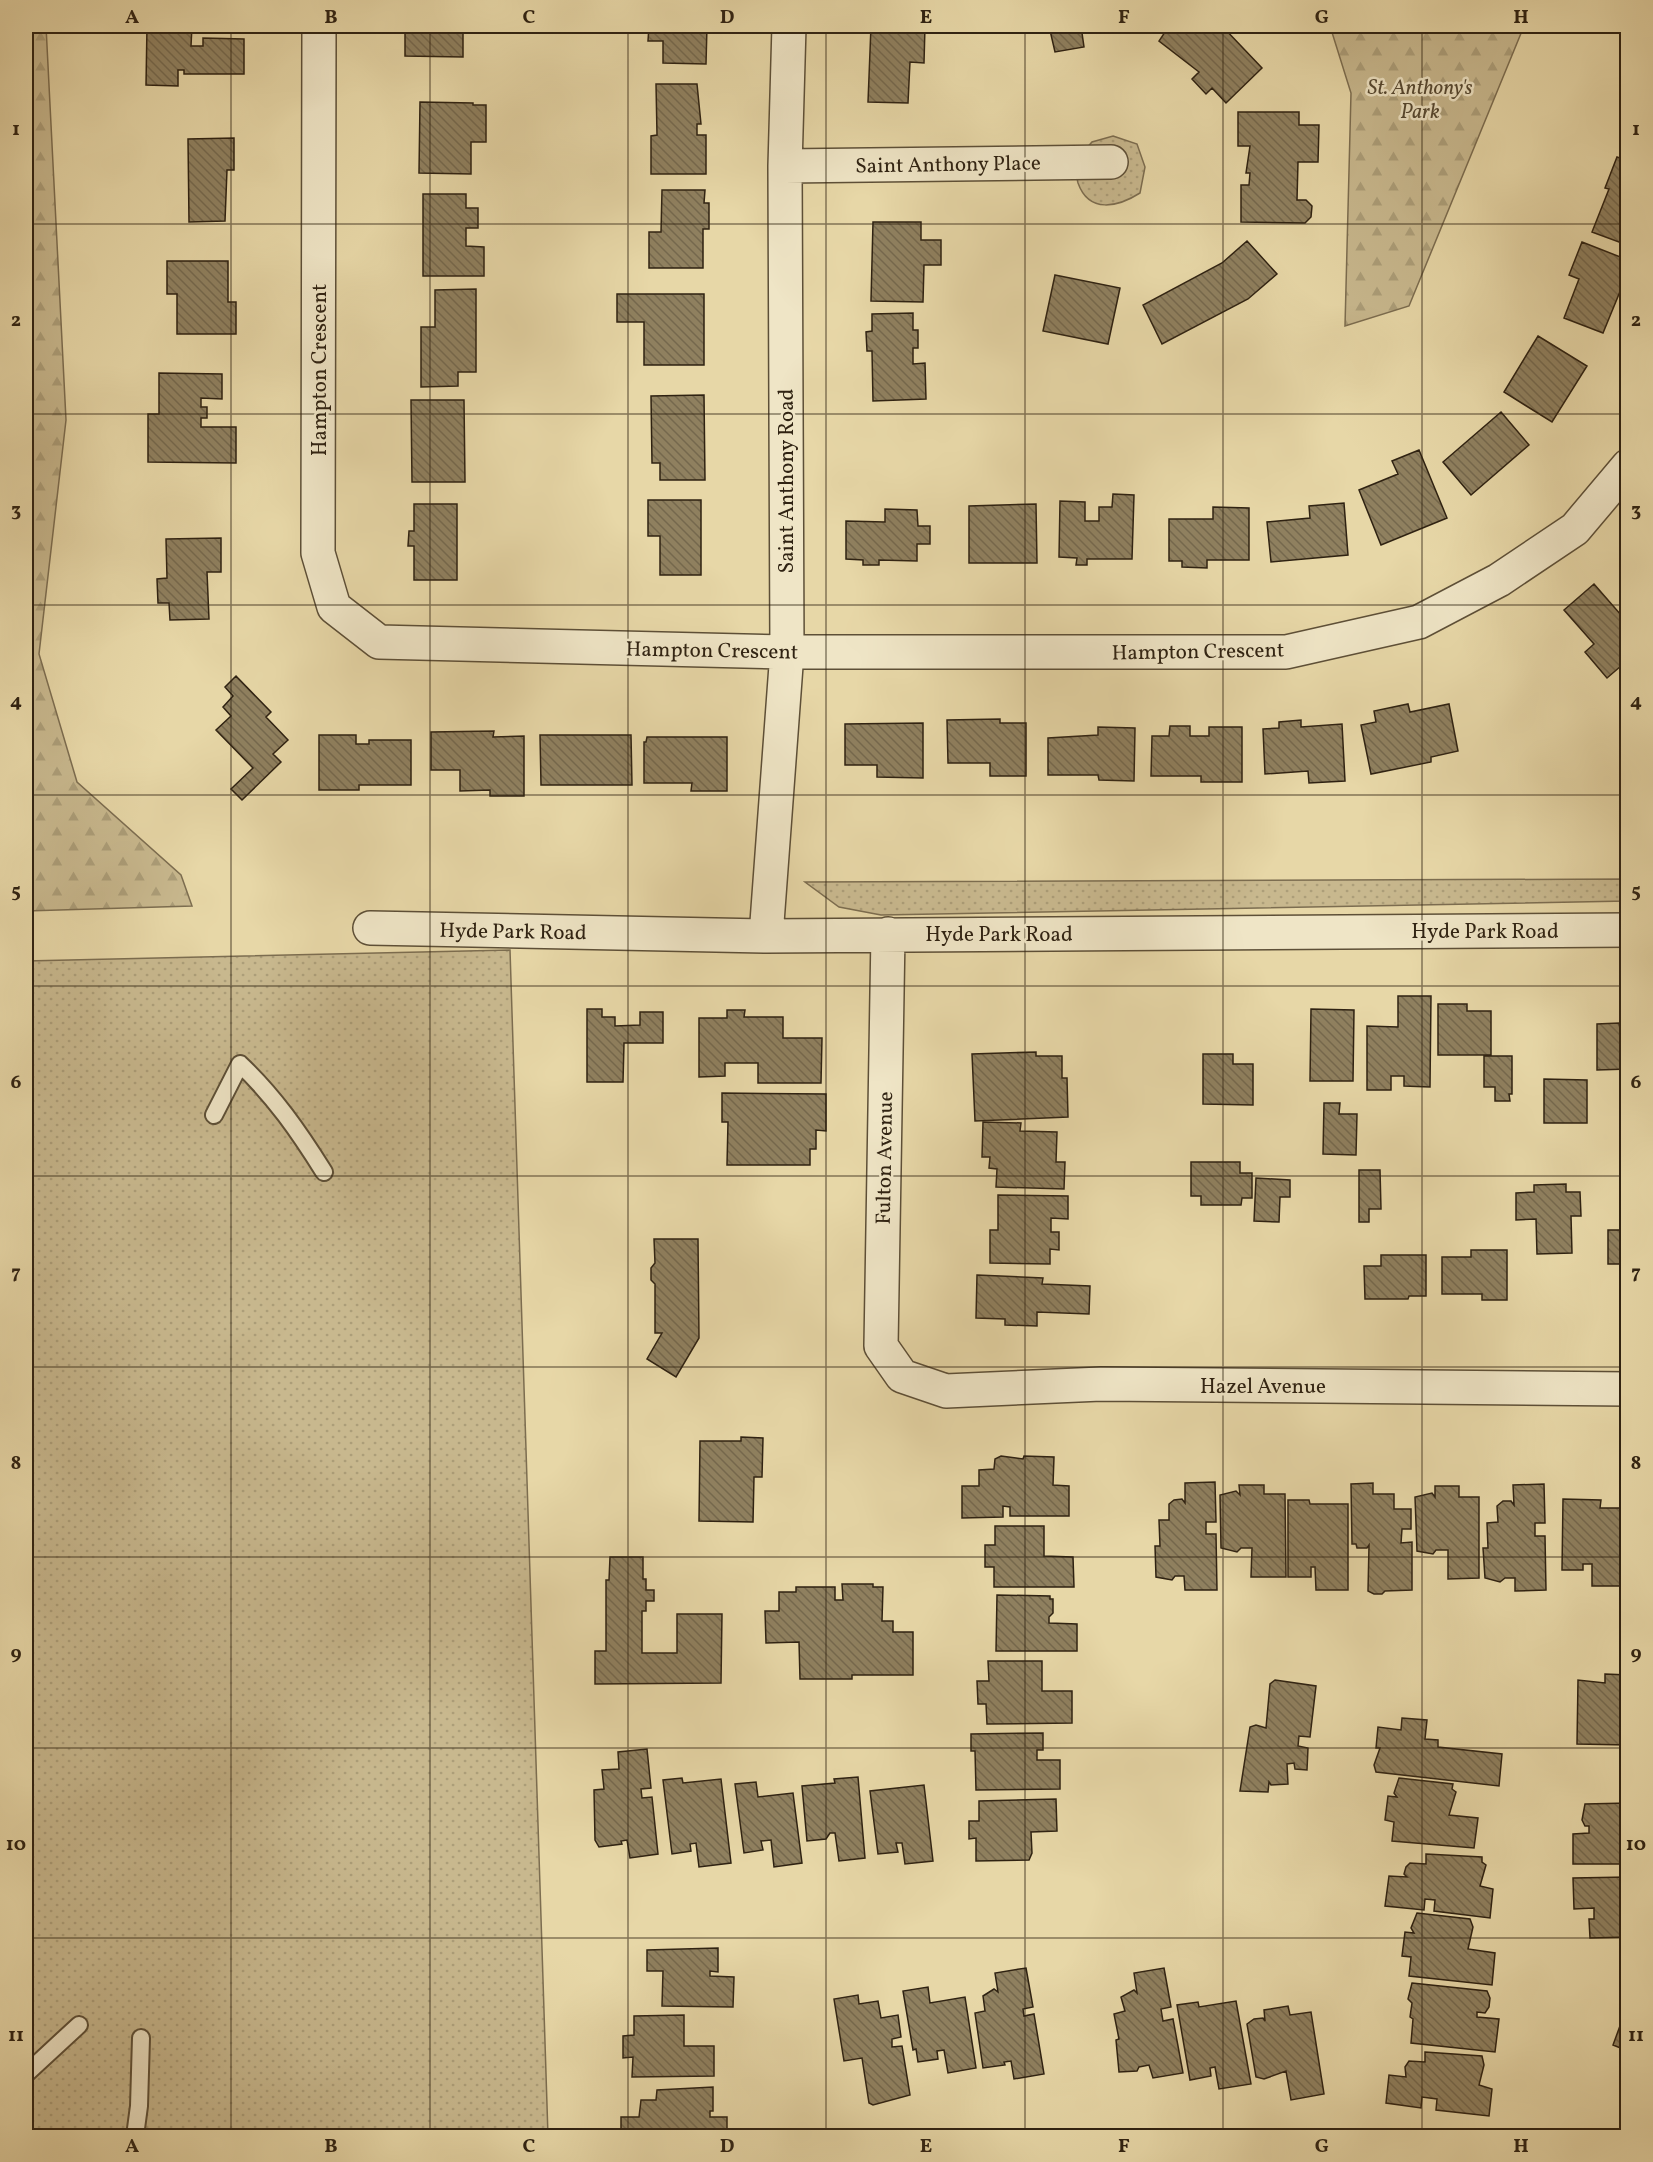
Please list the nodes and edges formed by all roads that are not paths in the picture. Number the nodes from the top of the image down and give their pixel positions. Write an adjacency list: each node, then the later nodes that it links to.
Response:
1 (319, 26): 6 (street, Hampton Crescent)
2 (789, 26): 4 (street, Saint Anthony Road)
3 (1111, 162): 4 (street, Saint Anthony Place)
4 (785, 166): 6 (street, Saint Anthony Road)
5 (1626, 473): 6 (street, Hampton Crescent)
6 (787, 652): 10 (street, Saint Anthony Road)
7 (370, 928): 10 (street, Hyde Park Road)
8 (1628, 930): 9 (street, Hyde Park Road)
9 (888, 934): 10 (street, Hyde Park Road); 13 (street, Fulton Avenue)
10 (766, 936)
11 (214, 1115): 12 (lane)
12 (324, 1172)
13 (902, 1376): 14 (street, Hazel Avenue)
14 (1628, 1389)
15 (79, 2025): 17 (lane)
16 (141, 2038): 18 (lane)
17 (26, 2074)
18 (135, 2136)

